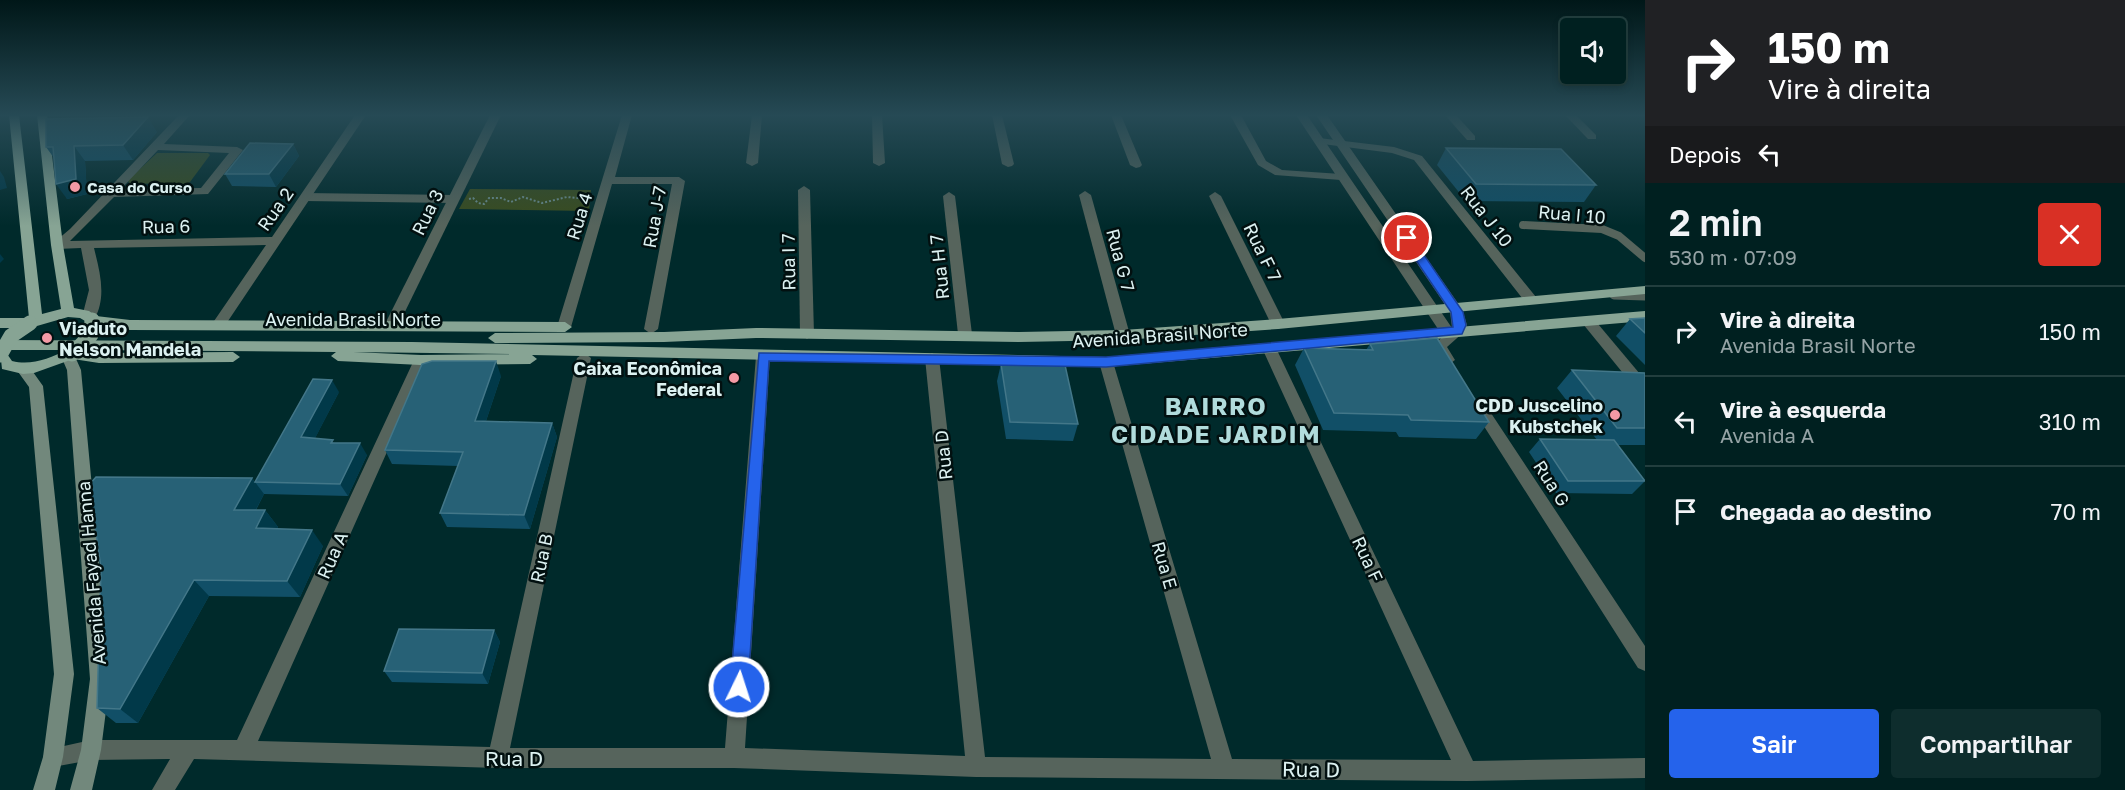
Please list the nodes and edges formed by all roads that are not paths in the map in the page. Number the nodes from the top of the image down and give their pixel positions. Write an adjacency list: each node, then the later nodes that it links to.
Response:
1 (31, 152): 44 (main road)
2 (32, 152): 31 (main road)
3 (151, 152): 23 (street)
4 (235, 152): 23 (street)
5 (336, 152): 27 (street, Rua 2)
6 (478, 152): 28 (street, Rua 3)
7 (616, 152): 21 (street, Rua 4)
8 (753, 152): 16 (street)
9 (879, 152): 17 (street)
10 (1005, 152): 18 (street)
11 (1131, 152): 19 (street)
12 (1256, 152): 20 (street)
13 (1325, 152): 20 (street)
14 (1348, 152): 38 (street)
15 (1400, 152): 37 (street, Rua J 10)
16 (752, 163)
17 (879, 163)
18 (1008, 164)
19 (1136, 165)
20 (1341, 177): 39 (street)
21 (608, 180): 49 (street, Rua 4); 50 (street, Rua J-7)
22 (804, 190): 53 (street, Rua I 7)
23 (112, 193): 31 (street)
24 (1084, 195): 55 (street, Rua G 7)
25 (949, 196): 54 (street, Rua H 7)
26 (1215, 196): 47 (street, Rua F 7)
27 (305, 197): 28 (lane); 30 (street, Rua 2)
28 (454, 199): 48 (street, Rua 3)
29 (1523, 225): 33 (lane, Rua I 10)
30 (274, 241): 32 (street, Rua 6); 46 (street, Rua 2)
31 (57, 245): 32 (street, Rua 6); 40 (main road)
32 (87, 246): 42 (street)
33 (1645, 258)
34 (1645, 290): 35 (main road, Avenida Brasil Norte)
35 (1600, 294): 36 (lane); 37 (main road, Avenida Brasil Norte)
36 (1645, 296)
37 (1531, 300): 38 (main road, Avenida Brasil Norte)
38 (1453, 306): 39 (main road, Avenida Brasil Norte); 51 (street)
39 (1431, 308): 47 (main road, Avenida Brasil Norte); 51 (street)
40 (68, 312): 42 (main road, Avenida Brasil Norte); 44 (main road)
41 (1641, 316): 43 (main road, Avenida Brasil Norte)
42 (91, 318): 46 (main road, Avenida Brasil Norte); 61 (main road, bridge)
43 (1588, 321): 51 (main road, Avenida Brasil Norte); 69 (street)
44 (33, 322): 45 (main road); 60 (main road, bridge)
45 (0, 323)
46 (219, 324): 48 (main road, Avenida Brasil Norte)
47 (1278, 324): 55 (main road, Avenida Brasil Norte)
48 (391, 326): 49 (main road, Avenida Brasil Norte)
49 (564, 327): 50 (main road, Avenida Brasil Norte)
50 (651, 329): 52 (main road, Avenida Brasil Norte)
51 (1452, 332): 58 (main road, Avenida Brasil Norte); 68 (street)
52 (705, 334): 53 (main road, Avenida Brasil Norte); 56 (main road, Avenida Brasil Norte)
53 (807, 334): 54 (main road, Avenida Brasil Norte)
54 (965, 334): 55 (main road, Avenida Brasil Norte)
55 (1123, 335)
56 (0, 336)
57 (0, 345): 59 (main road, Avenida Brasil Norte)
58 (1269, 348): 66 (main road, Avenida Brasil Norte); 81 (street, Rua F)
59 (641, 353): 62 (main road, Avenida Brasil Norte); 63 (main road, Avenida Brasil Norte)
60 (0, 355): 67 (main road)
61 (70, 355): 65 (main road, Avenida Brasil Norte); 67 (main road); 73 (main road, Avenida Fayad Hanna)
62 (763, 356): 64 (main road, Avenida Brasil Norte); 77 (street)
63 (584, 358): 65 (main road, Avenida Brasil Norte); 76 (street, Rua B)
64 (932, 358): 66 (main road, Avenida Brasil Norte); 78 (street, Rua D)
65 (421, 360): 74 (street, Rua A)
66 (1106, 362): 79 (street, Rua E)
67 (23, 369): 75 (main road, Avenida Fayad Hanna)
68 (1458, 375)
69 (1645, 390)
70 (1471, 395): 71 (street, Rua G)
71 (1645, 662)
72 (189, 749): 73 (street, Rua D); 74 (street, Rua D); 84 (street)
73 (91, 750): 75 (street, Rua D); 83 (main road, Avenida Fayad Hanna)
74 (243, 751): 76 (street, Rua D)
75 (53, 757): 82 (main road, Avenida Fayad Hanna)
76 (498, 758): 77 (street, Rua D)
77 (734, 758): 78 (street, Rua D)
78 (976, 767): 79 (street, Rua D)
79 (1224, 768): 81 (street, Rua D)
80 (1645, 768): 81 (street, Rua D)
81 (1467, 771)
82 (44, 790)
83 (81, 790)
84 (163, 790)

